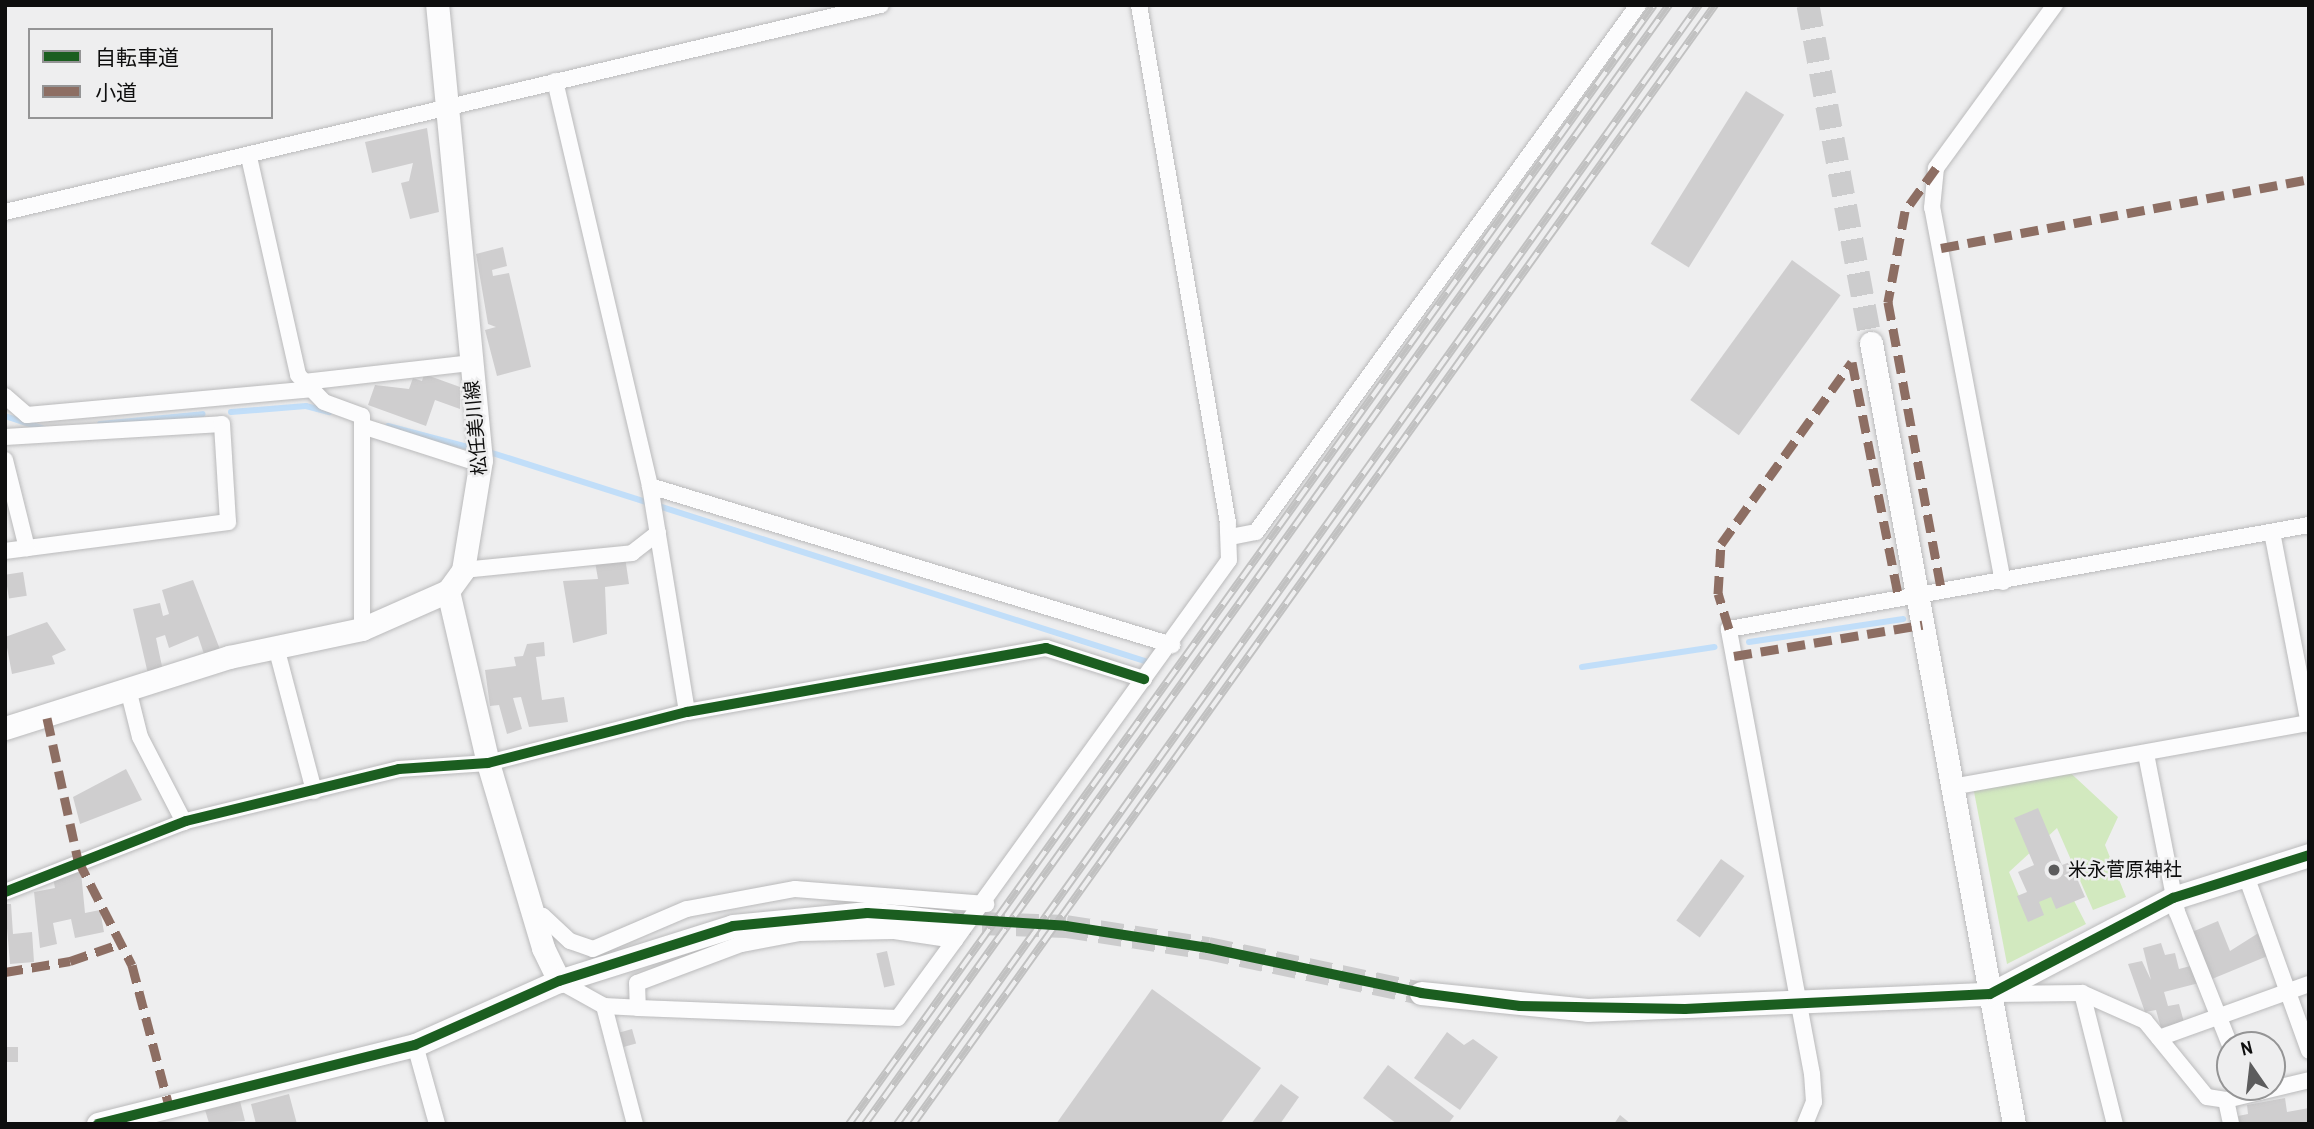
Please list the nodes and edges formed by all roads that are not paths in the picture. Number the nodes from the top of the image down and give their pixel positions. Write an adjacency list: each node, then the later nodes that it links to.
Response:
1 (437, 5): 8 (street, 松任美川線)
2 (881, 5): 7 (street)
3 (1139, 5): 25 (street)
4 (1638, 5): 6 (street)
5 (2055, 5): 29 (street)
6 (1626, 12): 25 (street)
7 (555, 81): 8 (street); 21 (street)
8 (448, 106): 9 (street); 12 (street, 松任美川線)
9 (249, 157): 10 (street); 13 (street)
10 (5, 212)
11 (1871, 343): 31 (street)
12 (470, 363): 13 (street); 20 (street, 松任美川線)
13 (307, 386): 15 (street); 17 (street)
14 (5, 396): 15 (street)
15 (219, 401): 16 (street)
16 (222, 424): 18 (street); 26 (street)
17 (362, 426): 20 (street); 32 (street)
18 (5, 437)
19 (5, 460): 26 (street)
20 (481, 462): 28 (street, 松任美川線)
21 (650, 486): 24 (street); 33 (street)
22 (2309, 525): 23 (street)
23 (2272, 532): 29 (street); 38 (street)
24 (658, 533): 28 (street); 37 (street)
25 (1230, 537): 33 (street)
26 (27, 548): 27 (street)
27 (5, 551)
28 (463, 570): 30 (street, 松任美川線)
29 (2003, 582): 31 (street)
30 (448, 591): 32 (street); 41 (street)
31 (1917, 598): 42 (street); 58 (street)
32 (362, 629): 34 (street)
33 (1172, 645): 35 (street)
34 (276, 647): 36 (street); 43 (street)
35 (1144, 679): 37 (street); 49 (street)
36 (128, 689): 39 (street); 44 (street)
37 (687, 712): 41 (street)
38 (2309, 724): 40 (street)
39 (5, 728)
40 (2146, 754): 42 (street); 48 (street)
41 (488, 763): 43 (street); 50 (street)
42 (1952, 787): 57 (street)
43 (313, 791): 44 (street)
44 (184, 822): 47 (street)
45 (2309, 855): 46 (street)
46 (2245, 873): 48 (street); 54 (street)
47 (5, 892)
48 (2173, 898): 57 (street); 61 (street)
49 (986, 904): 50 (street); 51 (street)
50 (534, 918): 52 (street)
51 (950, 931): 52 (street); 60 (street); 60 (street)
52 (559, 981): 59 (street); 64 (street)
53 (2309, 984): 54 (street)
54 (2290, 989): 61 (street); 65 (street)
55 (1421, 993): 58 (street)
56 (2082, 993): 57 (street); 63 (street); 75 (street)
57 (1990, 994): 58 (street); 74 (street)
58 (1798, 1004): 73 (street)
59 (604, 1006): 60 (street); 72 (street)
60 (638, 1007)
61 (2217, 1014): 62 (street); 63 (street)
62 (2224, 1031)
63 (2159, 1038): 68 (street)
64 (415, 1045): 70 (street); 71 (street)
65 (2309, 1051)
66 (2309, 1080): 67 (street)
67 (2286, 1084)
68 (2216, 1098)
69 (2226, 1101): 76 (street)
70 (98, 1124)
71 (437, 1124)
72 (635, 1124)
73 (1805, 1124)
74 (2014, 1124)
75 (2115, 1124)
76 (2231, 1124)

